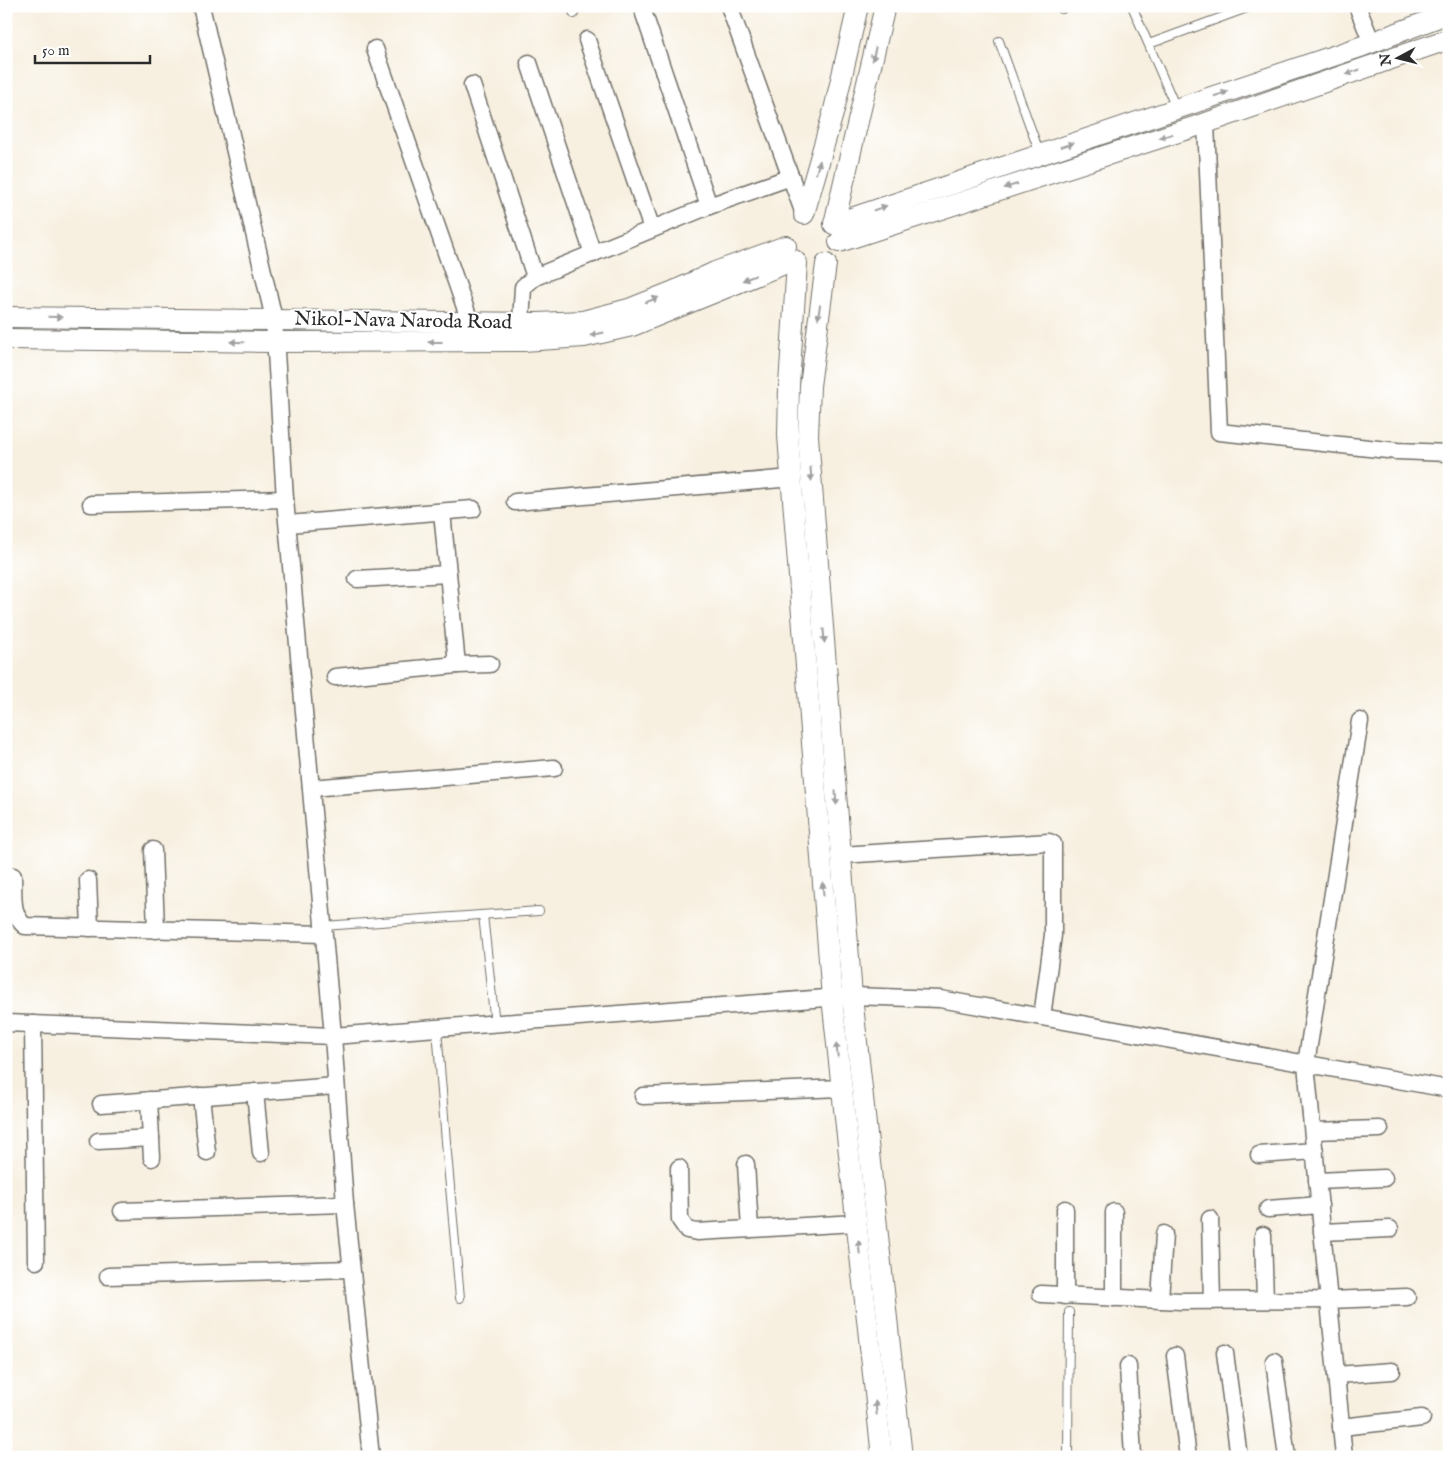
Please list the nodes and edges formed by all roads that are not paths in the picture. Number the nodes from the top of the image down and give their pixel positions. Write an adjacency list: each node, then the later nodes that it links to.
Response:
1 (200, 6): 33 (street)
2 (571, 6): 10 (lane)
3 (729, 6): 23 (street)
4 (858, 6): 25 (street, one-way to 4)
5 (886, 6): 27 (street, one-way to 27)
6 (1132, 6): 16 (lane)
7 (1357, 6): 15 (street)
8 (1247, 8): 16 (lane)
9 (1449, 13): 15 (street)
10 (574, 14)
11 (644, 14): 24 (street)
12 (587, 40): 26 (street)
13 (1449, 40): 21 (street, one-way to 21)
14 (999, 41): 22 (lane)
15 (1372, 43): 20 (street, one-way to 15)
16 (1149, 44): 20 (lane)
17 (375, 49): 34 (street)
18 (529, 64): 28 (street)
19 (472, 85): 31 (street)
20 (1176, 108): 22 (street, one-way to 20)
21 (1206, 123): 27 (street, one-way to 27); 39 (street)
22 (1040, 154): 27 (street, one-way to 22)
23 (791, 177): 24 (street); 25 (street)
24 (709, 206): 26 (street)
25 (804, 214): 27 (street); 29 (street)
26 (652, 229): 28 (street)
27 (836, 233): 30 (street)
28 (593, 254): 31 (street)
29 (792, 256): 30 (street); 35 (street, Nikol-Nava Naroda Road, one-way to 29); 38 (street, one-way to 38); 40 (street)
30 (826, 264): 56 (street, one-way to 56)
31 (535, 277): 35 (street)
32 (6, 317): 33 (street, Nikol-Nava Naroda Road, one-way to 33)
33 (274, 319): 34 (street, Nikol-Nava Naroda Road); 37 (street)
34 (470, 322): 35 (street, Nikol-Nava Naroda Road); 38 (street)
35 (521, 323)
36 (6, 339): 37 (street, one-way to 36)
37 (275, 342): 38 (street, one-way to 37); 41 (street)
38 (476, 342)
39 (1449, 453)
40 (792, 478): 42 (street); 65 (street, one-way to 40)
41 (285, 499): 43 (street); 46 (street)
42 (515, 502)
43 (91, 504)
44 (474, 509): 45 (street)
45 (442, 512): 46 (street); 47 (street)
46 (288, 524): 54 (street)
47 (448, 574): 48 (street); 50 (street)
48 (357, 579)
49 (490, 664): 50 (street)
50 (457, 665): 51 (street)
51 (335, 677)
52 (1360, 721): 72 (street)
53 (554, 768): 54 (street)
54 (311, 788): 63 (street)
55 (153, 850): 62 (street)
56 (841, 855): 64 (street); 66 (street)
57 (13, 876): 61 (street)
58 (88, 880): 61 (street)
59 (539, 911): 60 (lane)
60 (483, 915): 63 (lane); 69 (lane)
61 (90, 928): 62 (street)
62 (156, 930): 63 (street)
63 (323, 930): 71 (street)
64 (852, 996): 65 (street); 66 (street); 130 (street)
65 (832, 998): 69 (street); 74 (street, one-way to 65)
66 (1042, 1017): 72 (street)
67 (6, 1023): 68 (street)
68 (33, 1024): 71 (street); 107 (street)
69 (495, 1024): 70 (street)
70 (437, 1029): 71 (street); 113 (lane)
71 (332, 1036): 73 (street)
72 (1306, 1064): 75 (street); 82 (street)
73 (336, 1086): 76 (street); 94 (street)
74 (841, 1088): 78 (street); 101 (street)
75 (1449, 1089)
76 (256, 1092): 77 (street); 87 (street)
77 (201, 1096): 79 (street); 86 (street)
78 (643, 1096)
79 (149, 1100): 80 (street); 83 (street)
80 (101, 1104)
81 (1380, 1129): 82 (street)
82 (1313, 1131): 85 (street)
83 (151, 1138): 84 (street); 89 (street)
84 (98, 1141)
85 (1314, 1151): 88 (street); 93 (street)
86 (207, 1152)
87 (261, 1153)
88 (1259, 1155)
89 (152, 1158)
90 (746, 1164): 102 (street)
91 (679, 1168): 102 (street)
92 (1384, 1178): 93 (street)
93 (1318, 1181): 95 (street)
94 (345, 1204): 98 (street); 108 (street)
95 (1320, 1205): 97 (street); 104 (street)
96 (1065, 1209): 111 (street)
97 (1268, 1209)
98 (122, 1211)
99 (1114, 1212): 114 (street)
100 (1210, 1219): 118 (street)
101 (856, 1223): 102 (street); 129 (street, one-way to 101)
102 (750, 1229)
103 (1390, 1229): 104 (street)
104 (1322, 1232): 117 (street)
105 (1164, 1234): 115 (street)
106 (1263, 1235): 116 (street)
107 (36, 1261)
108 (351, 1269): 109 (street); 128 (street)
109 (108, 1276)
110 (1041, 1294): 111 (street)
111 (1065, 1296): 114 (street)
112 (1407, 1297): 117 (street)
113 (460, 1298)
114 (1114, 1298): 115 (street)
115 (1160, 1300): 118 (street)
116 (1265, 1300): 117 (street); 118 (street)
117 (1329, 1300): 125 (street)
118 (1212, 1301)
119 (1069, 1312): 131 (lane)
120 (1225, 1353): 134 (street)
121 (1175, 1356): 133 (street)
122 (1274, 1361): 135 (street)
123 (1128, 1366): 132 (street)
124 (1392, 1371): 125 (street)
125 (1336, 1375): 127 (street)
126 (1422, 1418): 127 (street)
127 (1341, 1427): 136 (street)
128 (371, 1457)
129 (882, 1457)
130 (902, 1457)
131 (1068, 1457)
132 (1133, 1457)
133 (1188, 1457)
134 (1239, 1457)
135 (1287, 1457)
136 (1344, 1457)

